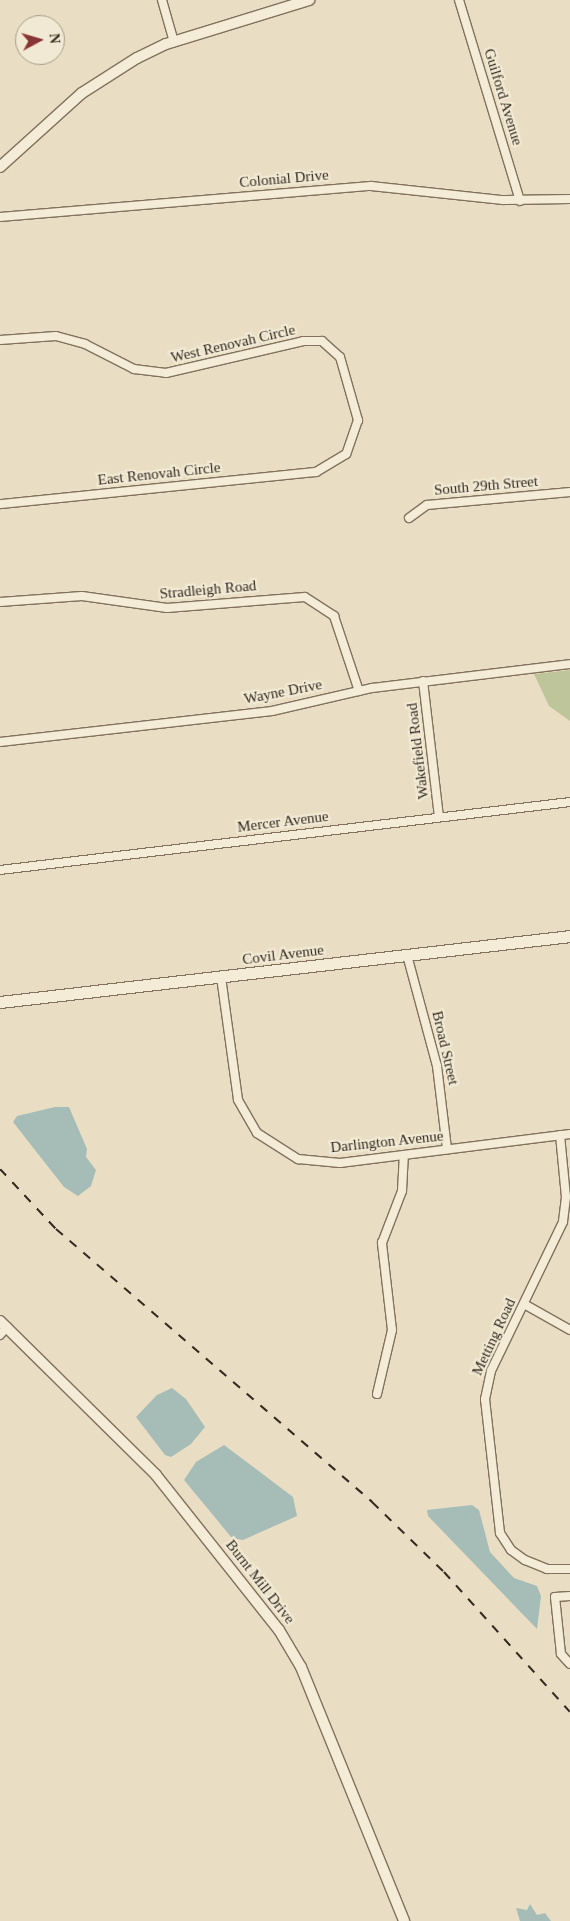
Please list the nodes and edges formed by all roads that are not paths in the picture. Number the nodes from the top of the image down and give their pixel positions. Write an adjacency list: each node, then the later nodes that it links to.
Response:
1 (162, 0): 4 (street)
2 (309, 0): 4 (street)
3 (459, 0): 7 (street, Guilford Avenue)
4 (174, 42): 5 (street)
5 (0, 167)
6 (570, 199): 7 (street, Colonial Drive)
7 (520, 201): 8 (street, Colonial Drive)
8 (0, 217)
9 (0, 340): 10 (street, West Renovah Circle)
10 (321, 470): 12 (street, East Renovah Circle)
11 (570, 492): 13 (street, South 29th Street)
12 (0, 504)
13 (409, 518)
14 (0, 602): 17 (street, Stradleigh Road)
15 (570, 664): 16 (street, Wayne Drive)
16 (423, 682): 17 (street, Wayne Drive); 20 (street, Wakefield Road)
17 (359, 691): 18 (street, Wayne Drive)
18 (0, 742)
19 (570, 802): 20 (street, Mercer Avenue)
20 (439, 817): 21 (street, Mercer Avenue)
21 (0, 870)
22 (570, 936): 23 (main road, Covil Avenue)
23 (407, 956): 24 (main road, Covil Avenue); 28 (street, Broad Street)
24 (221, 977): 25 (main road, Covil Avenue); 29 (street, Darlington Avenue)
25 (0, 1002)
26 (570, 1134): 27 (street, Darlington Avenue)
27 (560, 1136): 28 (street, Darlington Avenue); 30 (street, Metting Road)
28 (448, 1149): 29 (street, Darlington Avenue)
29 (404, 1155): 33 (street)
30 (524, 1304): 32 (street); 34 (street, Metting Road)
31 (2, 1328): 37 (street, Burnt Mill Drive)
32 (570, 1330)
33 (377, 1394)
34 (570, 1570)
35 (570, 1596): 36 (street)
36 (570, 1664)
37 (404, 1921)

